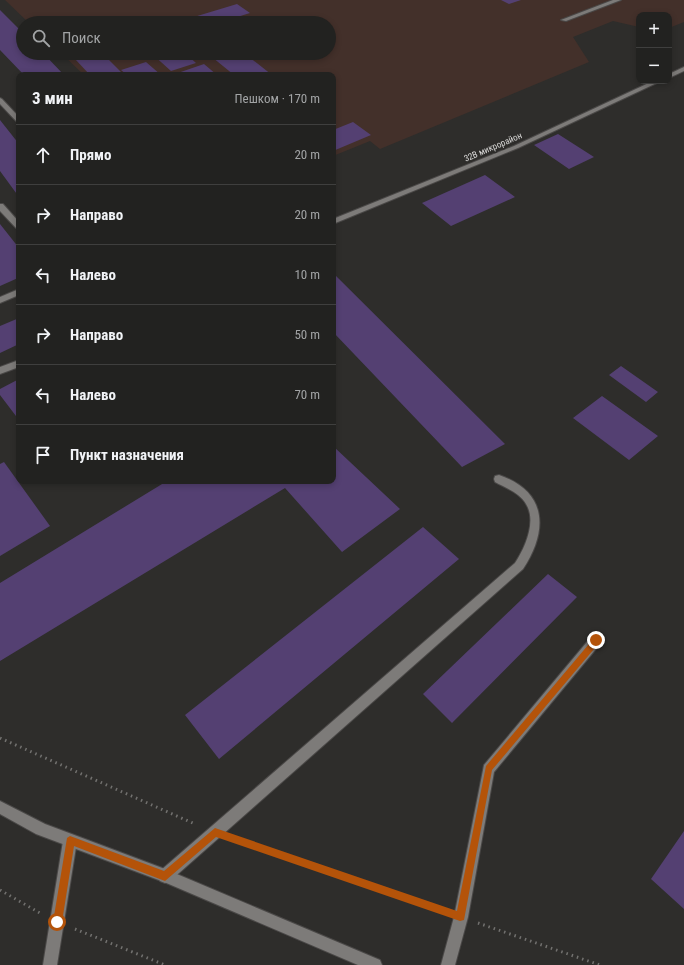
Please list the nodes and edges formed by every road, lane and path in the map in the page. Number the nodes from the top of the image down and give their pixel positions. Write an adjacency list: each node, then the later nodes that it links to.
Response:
1 (618, 0): 2 (street)
2 (564, 20)
3 (684, 69): 4 (street)
4 (672, 75)
5 (652, 84): 9 (street, 32В микрорайон)
6 (0, 100): 7 (street)
7 (16, 118)
8 (0, 206): 10 (street)
9 (336, 221)
10 (16, 223)
11 (16, 293): 12 (street)
12 (0, 300)
13 (16, 364): 14 (street)
14 (0, 371)
15 (499, 479): 19 (street)
16 (596, 640): 23 (street)
17 (0, 738): 19 (path)
18 (0, 807): 20 (street)
19 (215, 833): 21 (street); 23 (path)
20 (70, 841): 21 (street); 24 (street)
21 (165, 876): 27 (street)
22 (0, 890): 24 (path)
23 (460, 917): 28 (street); 29 (path)
24 (57, 922): 25 (street); 26 (path)
25 (50, 965)
26 (165, 965)
27 (375, 965)
28 (448, 965)
29 (600, 965)

